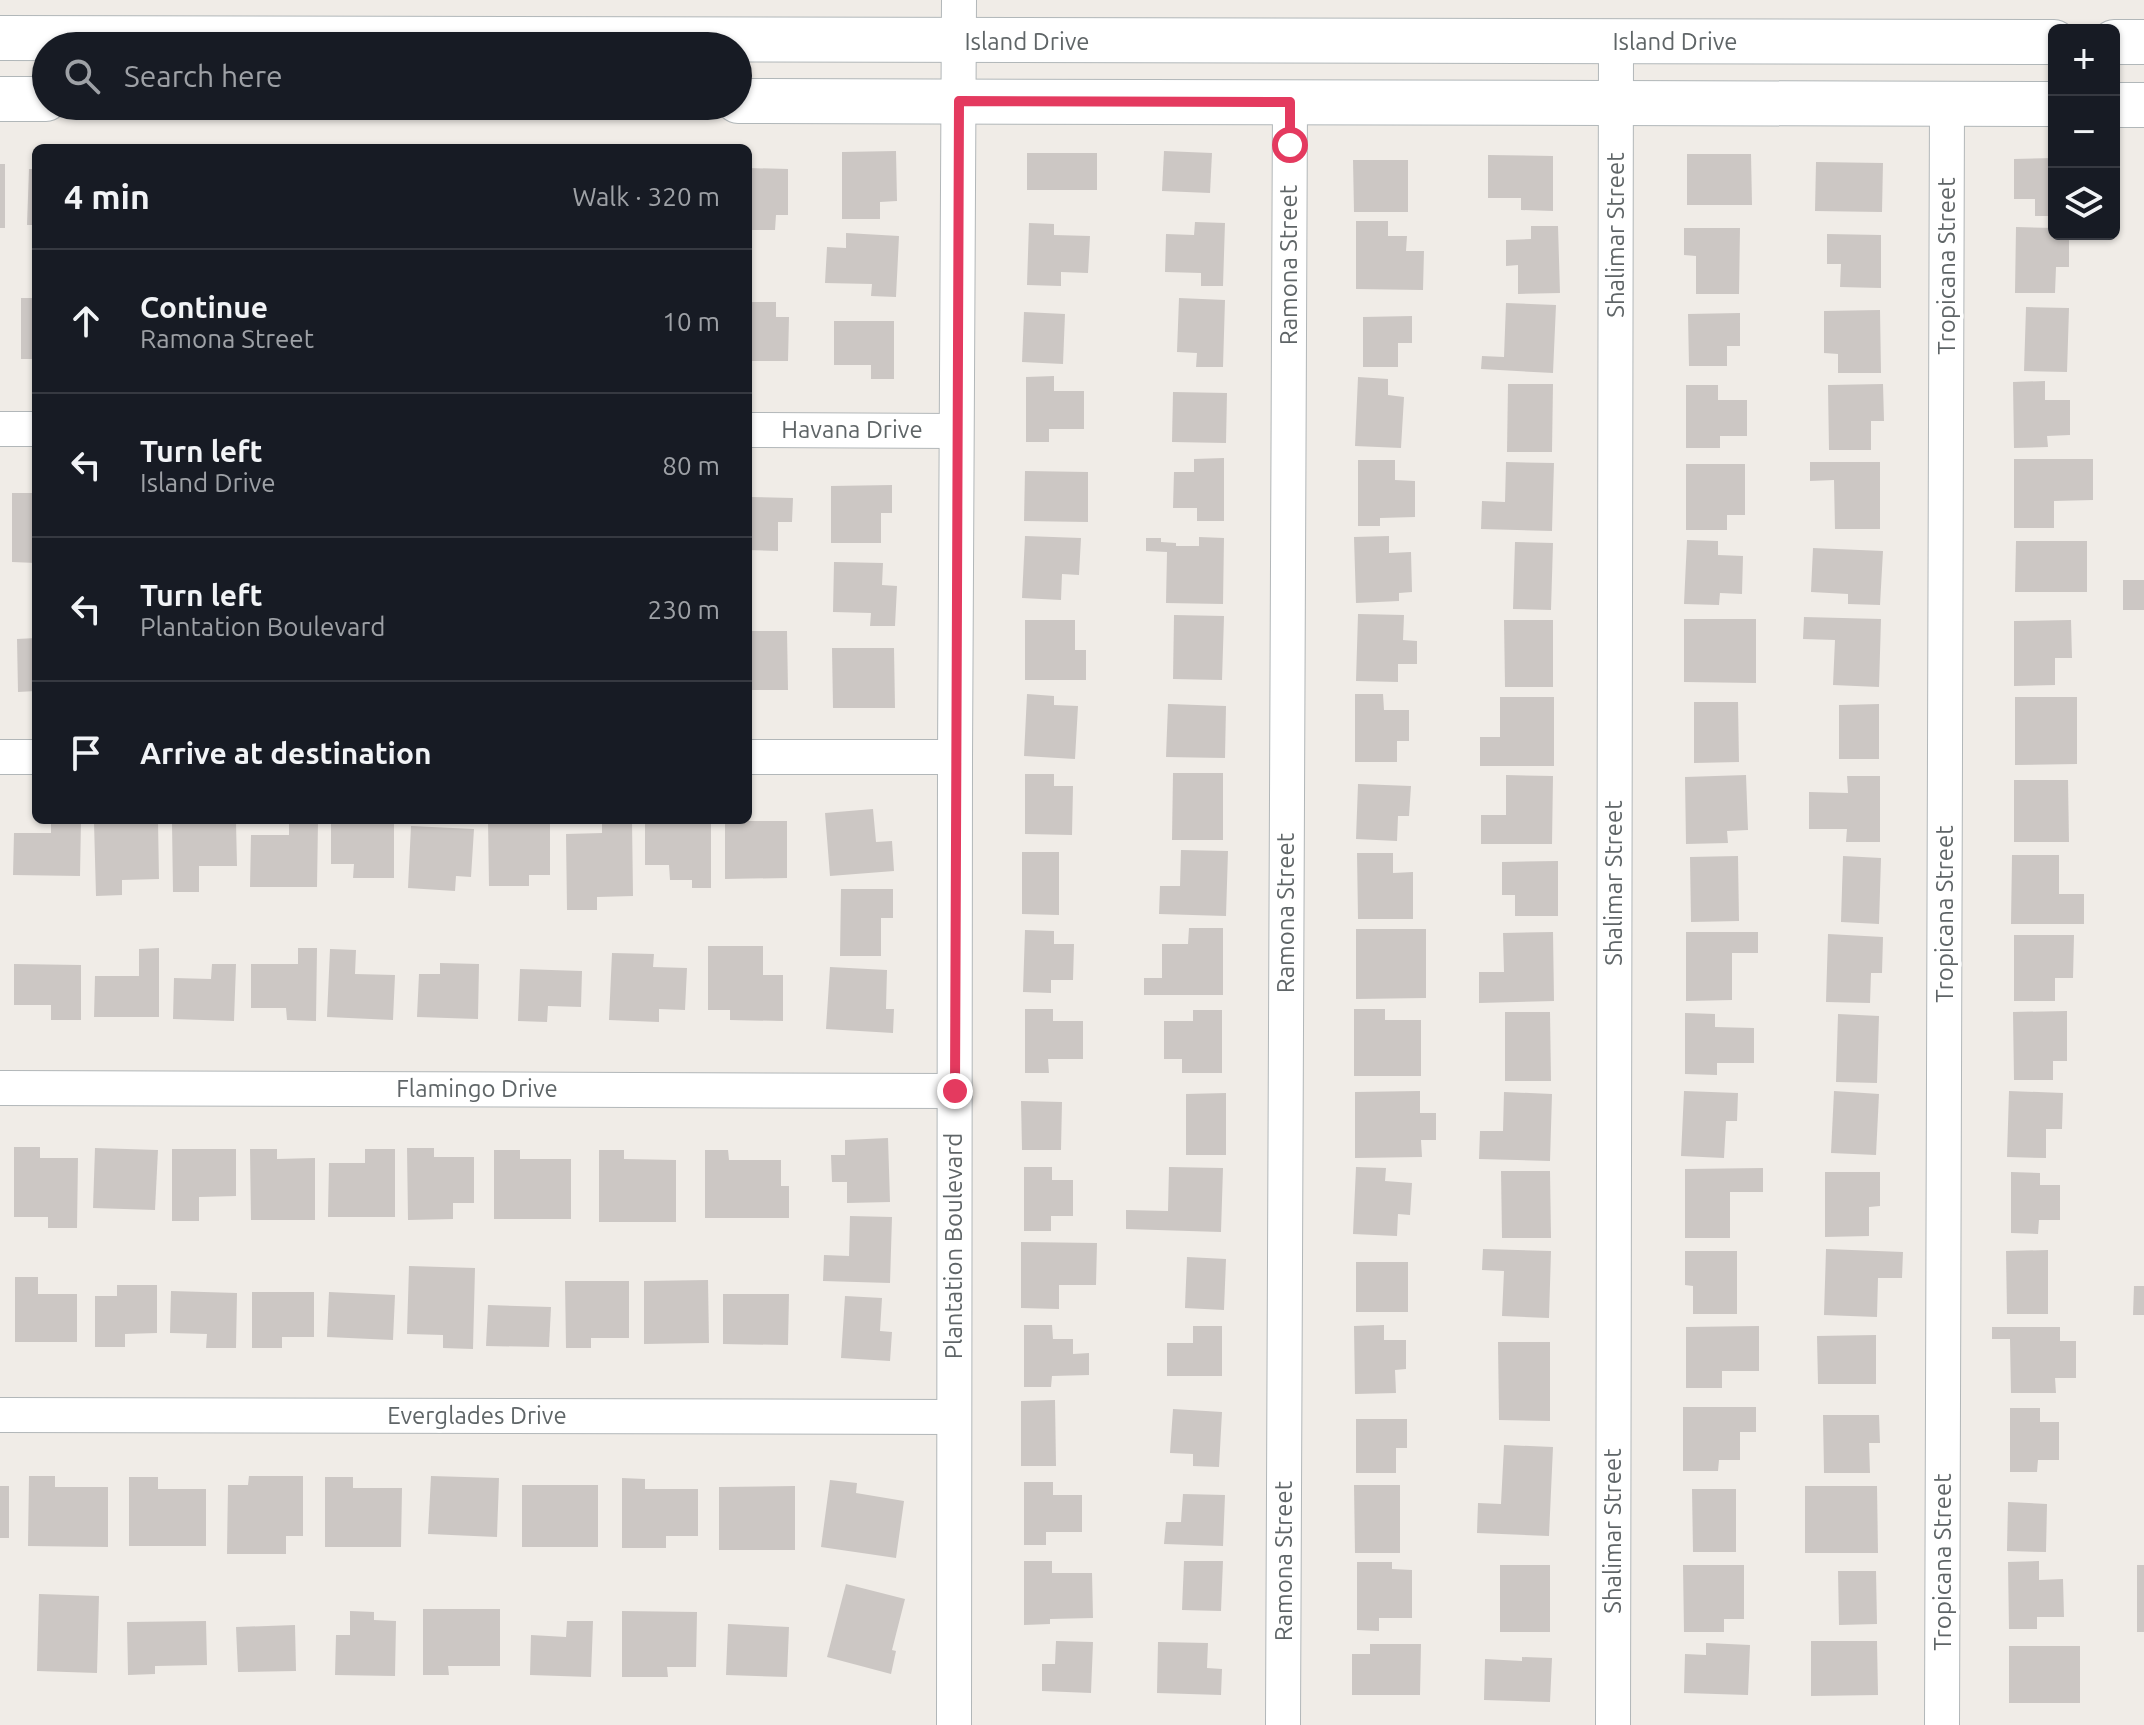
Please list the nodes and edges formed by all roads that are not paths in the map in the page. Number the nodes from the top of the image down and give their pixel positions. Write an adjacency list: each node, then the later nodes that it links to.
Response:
1 (959, 21): 2 (street, Island Drive); 5 (street, Island Drive); 12 (street, Plantation Boulevard)
2 (338, 32)
3 (32, 37): 4 (street, Island Drive)
4 (0, 38)
5 (1616, 42): 6 (street, Island Drive); 14 (street, Shalimar Street)
6 (2048, 42)
7 (2120, 42): 8 (street)
8 (2144, 42)
9 (0, 99): 10 (street)
10 (32, 99)
11 (752, 101): 12 (street)
12 (959, 101): 13 (street); 22 (street, Plantation Boulevard)
13 (1290, 102): 14 (street); 32 (street, Ramona Street)
14 (1616, 102): 15 (street); 33 (street, Shalimar Street)
15 (1947, 103): 16 (street); 34 (street, Tropicana Street)
16 (2048, 104)
17 (2120, 105): 18 (street)
18 (2144, 105)
19 (0, 429): 20 (street)
20 (32, 429)
21 (752, 430): 22 (street, Havana Drive)
22 (956, 431): 26 (street, Plantation Boulevard)
23 (0, 757): 24 (street)
24 (32, 757)
25 (752, 757): 26 (street)
26 (955, 757): 28 (street, Plantation Boulevard)
27 (0, 1088): 28 (street, Flamingo Drive)
28 (955, 1091): 30 (street, Plantation Boulevard)
29 (0, 1415): 30 (street, Everglades Drive)
30 (954, 1417): 31 (street, Plantation Boulevard)
31 (954, 1725)
32 (1283, 1725)
33 (1613, 1725)
34 (1942, 1725)

